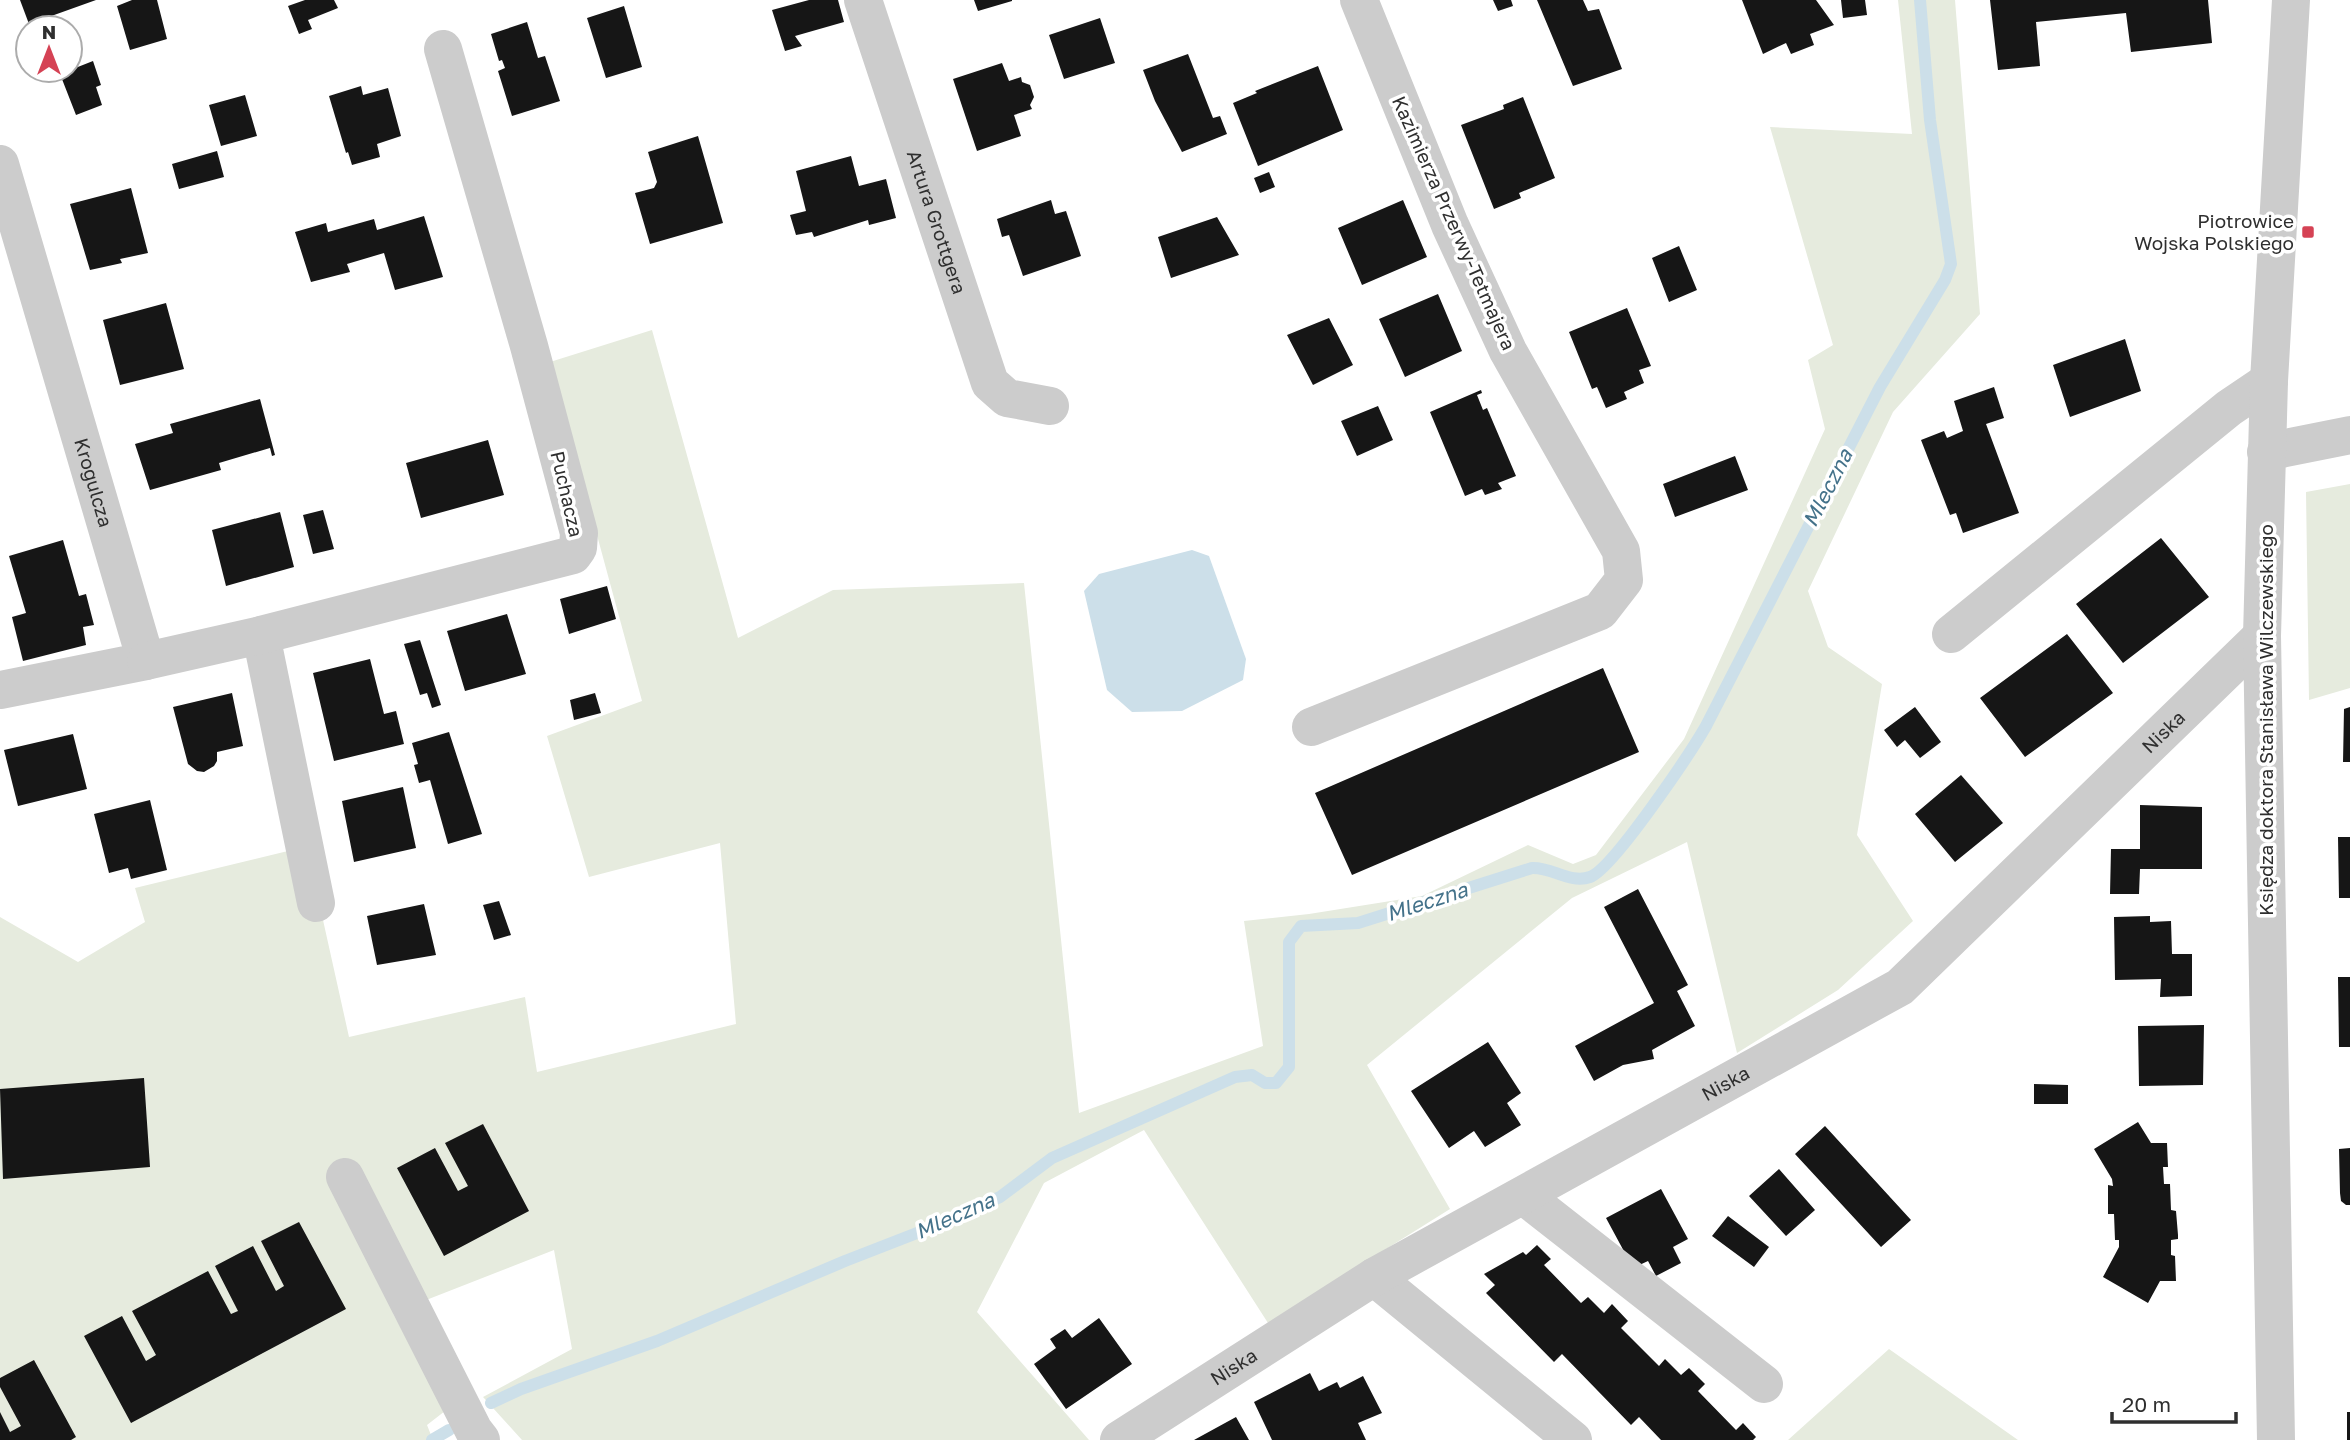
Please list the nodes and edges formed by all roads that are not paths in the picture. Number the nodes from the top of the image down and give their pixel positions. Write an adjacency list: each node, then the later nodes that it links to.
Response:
1 (863, 0): 7 (street, Artura Grottgera)
2 (1359, 0): 15 (street, Kazimierza Przerwy-Tetmajera)
3 (2291, 0): 6 (street, Księdza doktora Stanisława Wilczewskiego)
4 (443, 49): 11 (street, Puchacza)
5 (0, 164): 13 (street, Krogulcza)
6 (2269, 381): 9 (street, Księdza doktora Stanisława Wilczewskiego); 10 (street)
7 (1050, 406)
8 (2350, 435): 9 (street)
9 (2266, 452): 12 (street, Księdza doktora Stanisława Wilczewskiego)
10 (1951, 634)
11 (261, 635): 13 (street, Puchacza); 16 (street)
12 (2262, 636): 18 (street, Niska); 24 (street, Księdza doktora Stanisława Wilczewskiego)
13 (146, 661): 14 (street)
14 (0, 690)
15 (1311, 727)
16 (316, 903)
17 (345, 1177): 21 (street)
18 (1524, 1196): 19 (street, Niska); 20 (street)
19 (1374, 1277): 22 (street, Niska); 23 (street)
20 (1763, 1384)
21 (481, 1440)
22 (1119, 1440)
23 (1573, 1440)
24 (2276, 1440)

